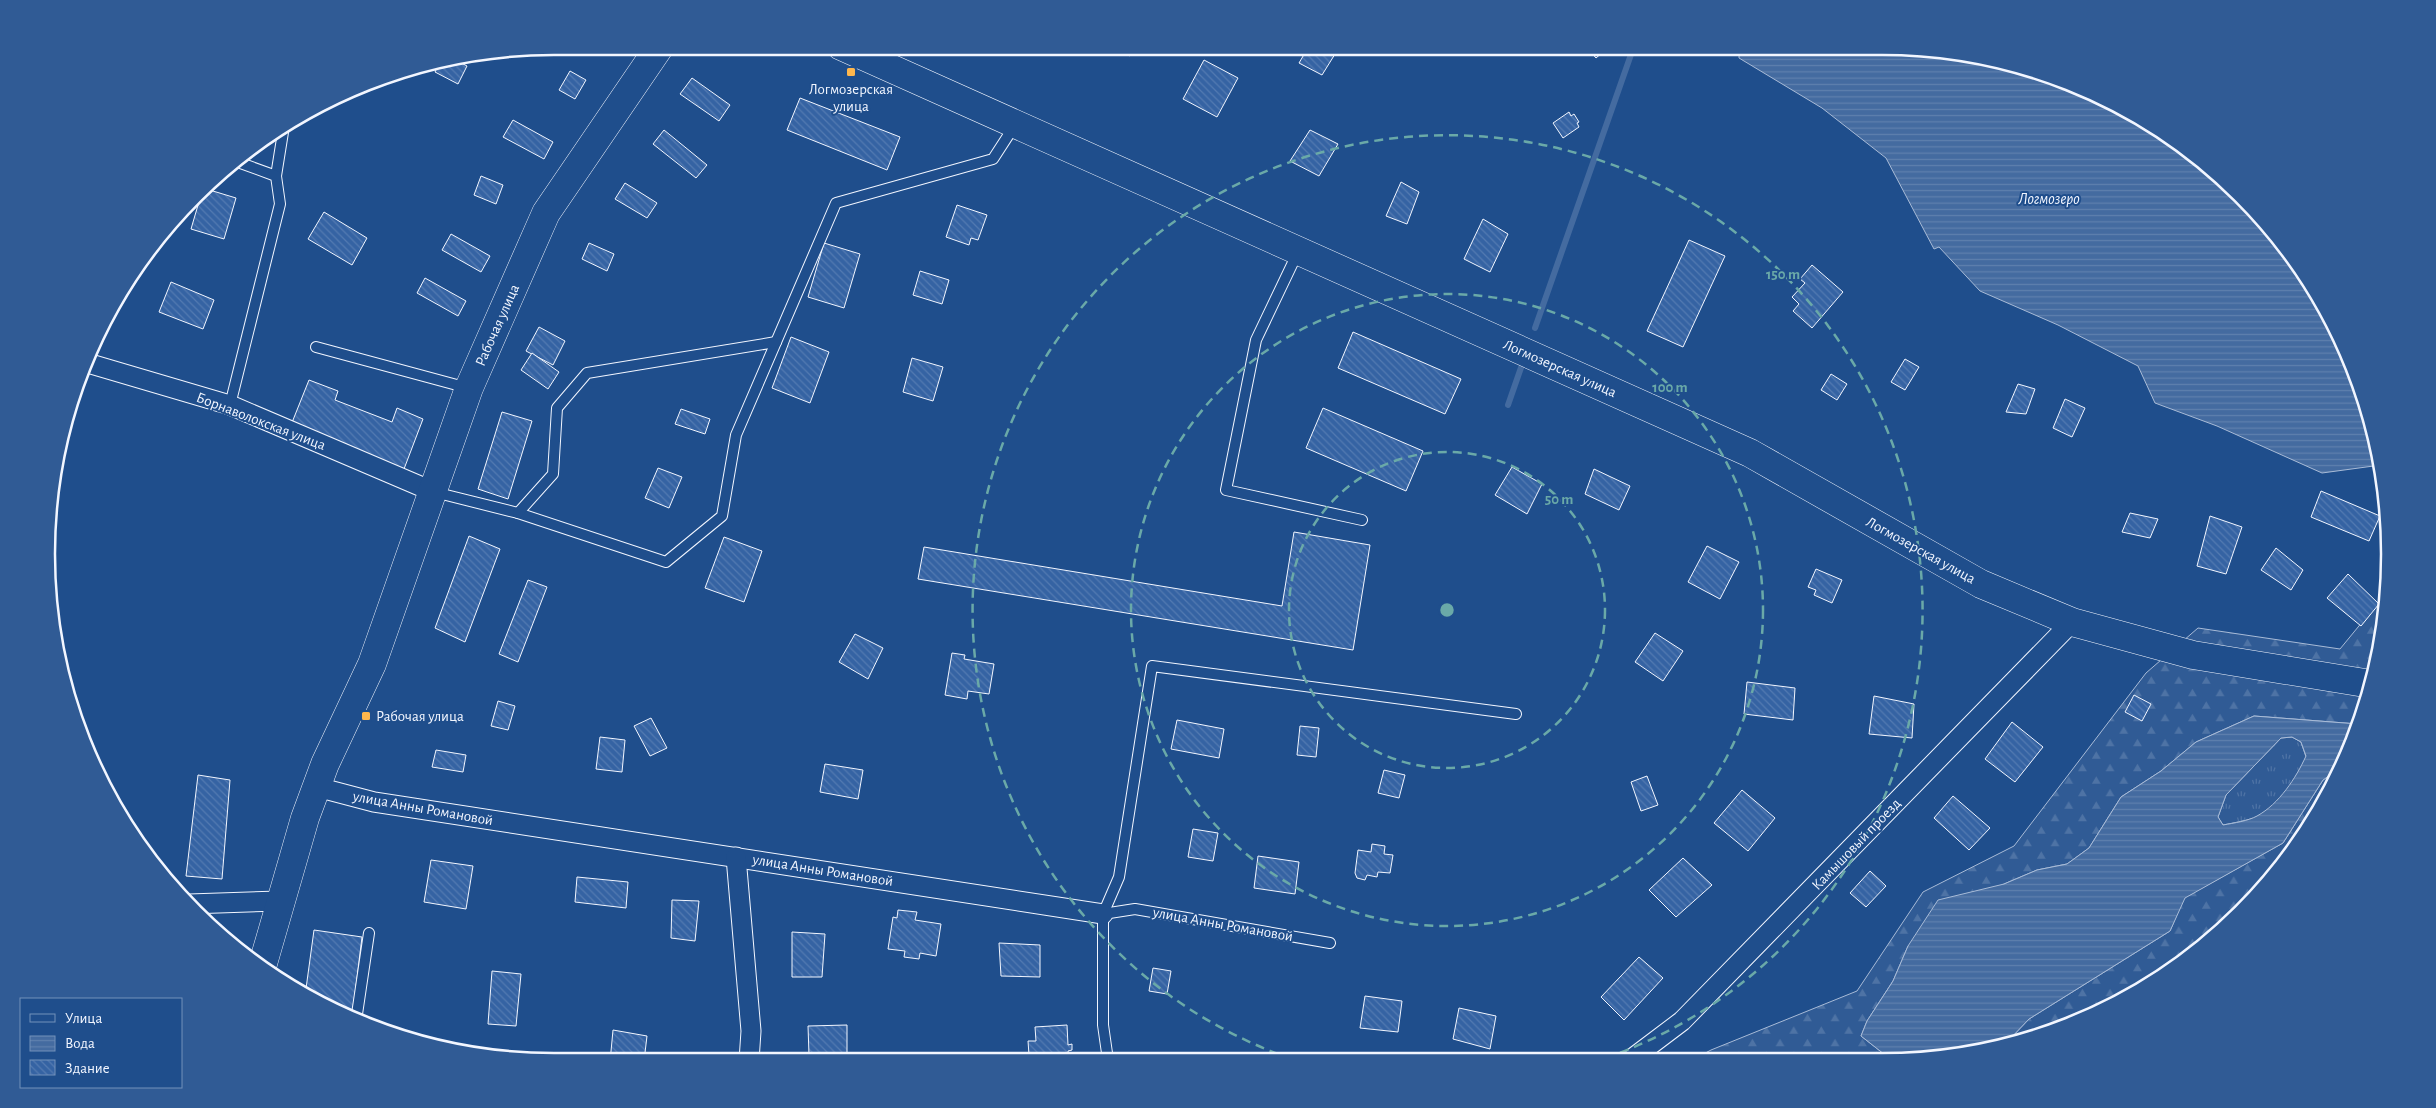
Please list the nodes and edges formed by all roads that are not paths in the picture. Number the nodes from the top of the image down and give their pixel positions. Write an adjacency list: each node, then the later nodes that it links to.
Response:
1 (654, 55): 11 (street, Рабочая улица)
2 (861, 55): 3 (street, Логмозерская улица)
3 (1016, 124): 7 (street, Логмозерская улица); 8 (lane)
4 (282, 136): 6 (lane)
5 (243, 164): 6 (lane)
6 (276, 176): 12 (lane)
7 (1299, 251): 15 (lane); 16 (street, Логмозерская улица)
8 (776, 342): 14 (lane); 14 (lane)
9 (316, 347): 11 (lane)
10 (92, 365): 12 (street, Борнаволокская улица)
11 (469, 388): 13 (street, Рабочая улица)
12 (230, 406): 13 (street, Борнаволокская улица)
13 (434, 492): 14 (lane); 19 (street, Рабочая улица)
14 (518, 513)
15 (1362, 520)
16 (2072, 622): 17 (street, Логмозерская улица); 30 (street, Камышовый проезд)
17 (2364, 683)
18 (1516, 714): 23 (lane)
19 (316, 787): 20 (street, улица Анны Романовой); 21 (street, Рабочая улица)
20 (736, 857): 23 (street, улица Анны Романовой); 28 (street)
21 (280, 901): 22 (street); 26 (street, Рабочая улица)
22 (198, 904)
23 (1104, 914): 25 (lane, улица Анны Романовой); 29 (lane)
24 (369, 933): 27 (lane)
25 (1330, 943)
26 (264, 960)
27 (357, 1013)
28 (750, 1053)
29 (1107, 1053)
30 (1640, 1053)

